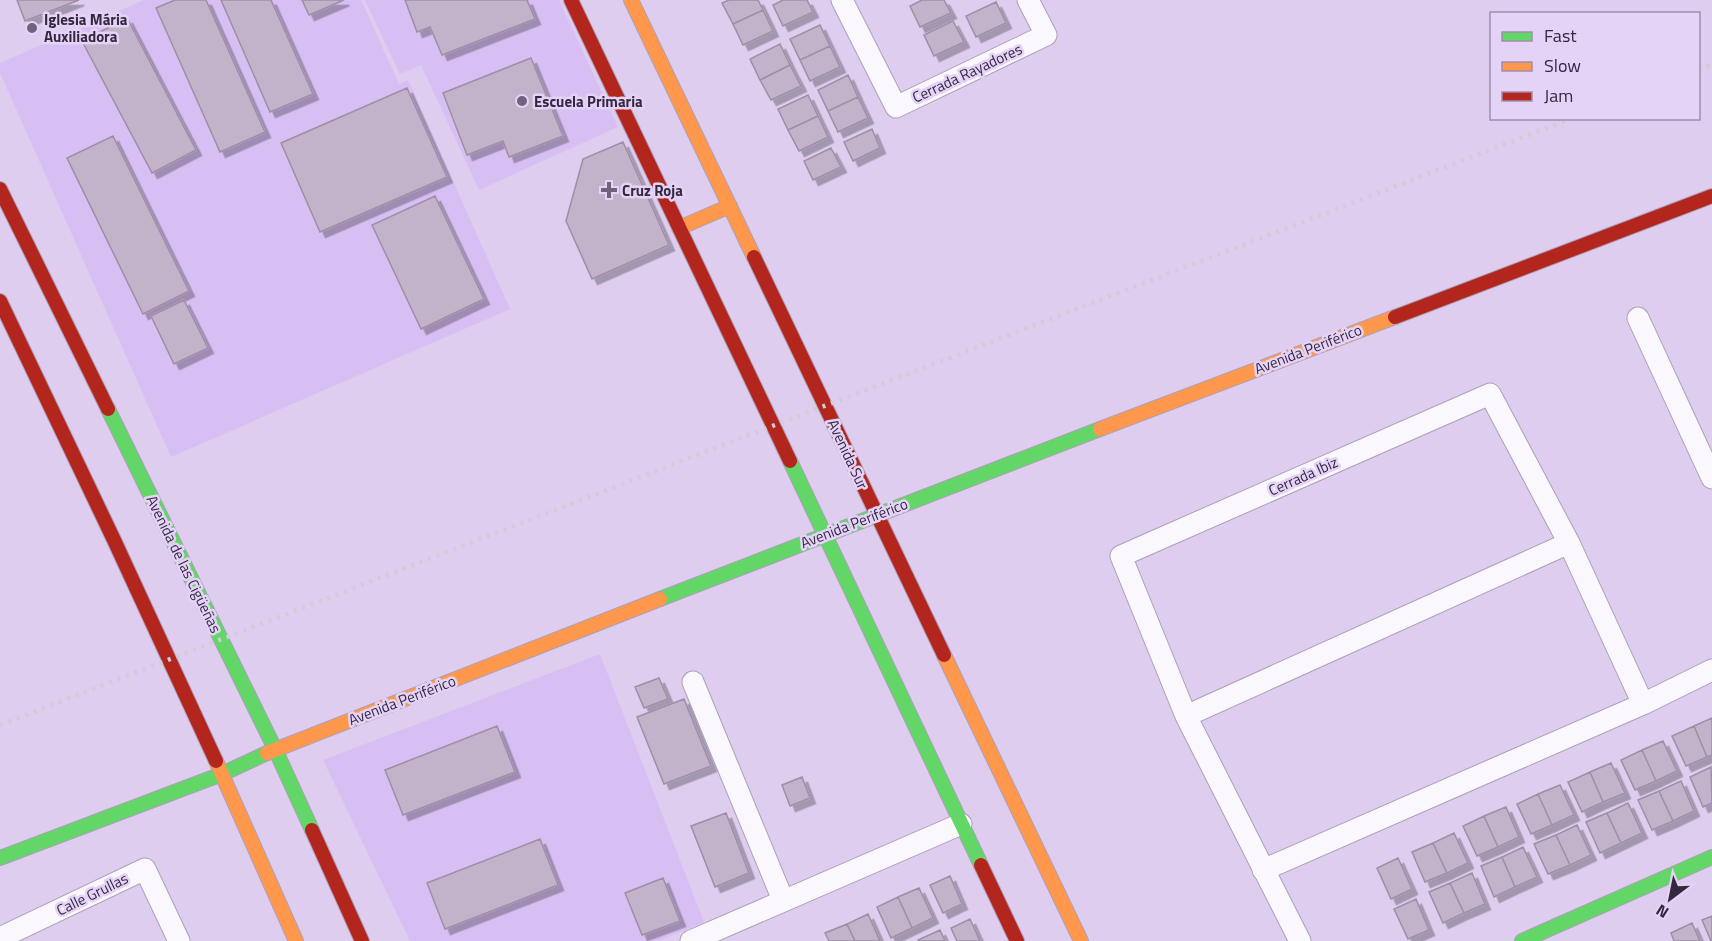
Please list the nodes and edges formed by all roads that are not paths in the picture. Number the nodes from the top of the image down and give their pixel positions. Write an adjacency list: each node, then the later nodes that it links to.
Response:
1 (571, 0): 8 (main road)
2 (631, 0): 7 (main road, Avenida Sur)
3 (842, 0): 4 (street, Cerrada Rayadores)
4 (1028, 0)
5 (0, 189): 19 (main road, Avenida de las Cigüeñas)
6 (1712, 196): 12 (main road, Avenida Periférico)
7 (730, 206): 8 (main road); 12 (main road, Avenida Sur)
8 (679, 228): 13 (main road)
9 (0, 301): 20 (main road)
10 (1638, 318): 11 (street)
11 (1712, 478)
12 (876, 514): 13 (main road, Avenida Periférico); 32 (main road, Avenida Sur)
13 (824, 534): 19 (main road, Avenida Periférico); 21 (main road)
14 (1569, 543): 17 (street, Cerrada Ibiz); 18 (street); 18 (street, Cerrada Ibiz)
15 (1712, 670): 17 (street)
16 (693, 682): 25 (street)
17 (1643, 704): 24 (street)
18 (1186, 716): 24 (street, Cerrada Ibiz)
19 (275, 749): 20 (main road, Avenida Periférico); 29 (main road, Avenida de las Cigüeñas)
20 (222, 774): 23 (main road, Avenida Periférico); 28 (main road)
21 (961, 824): 25 (street); 31 (main road)
22 (1712, 857): 34 (main road)
23 (0, 858)
24 (1263, 870): 33 (street, Cerrada Ibiz)
25 (783, 900): 30 (street)
26 (0, 938): 27 (street, Calle Grullas)
27 (179, 941)
28 (296, 941)
29 (362, 941)
30 (691, 941)
31 (1017, 941)
32 (1081, 941)
33 (1300, 941)
34 (1522, 941)

